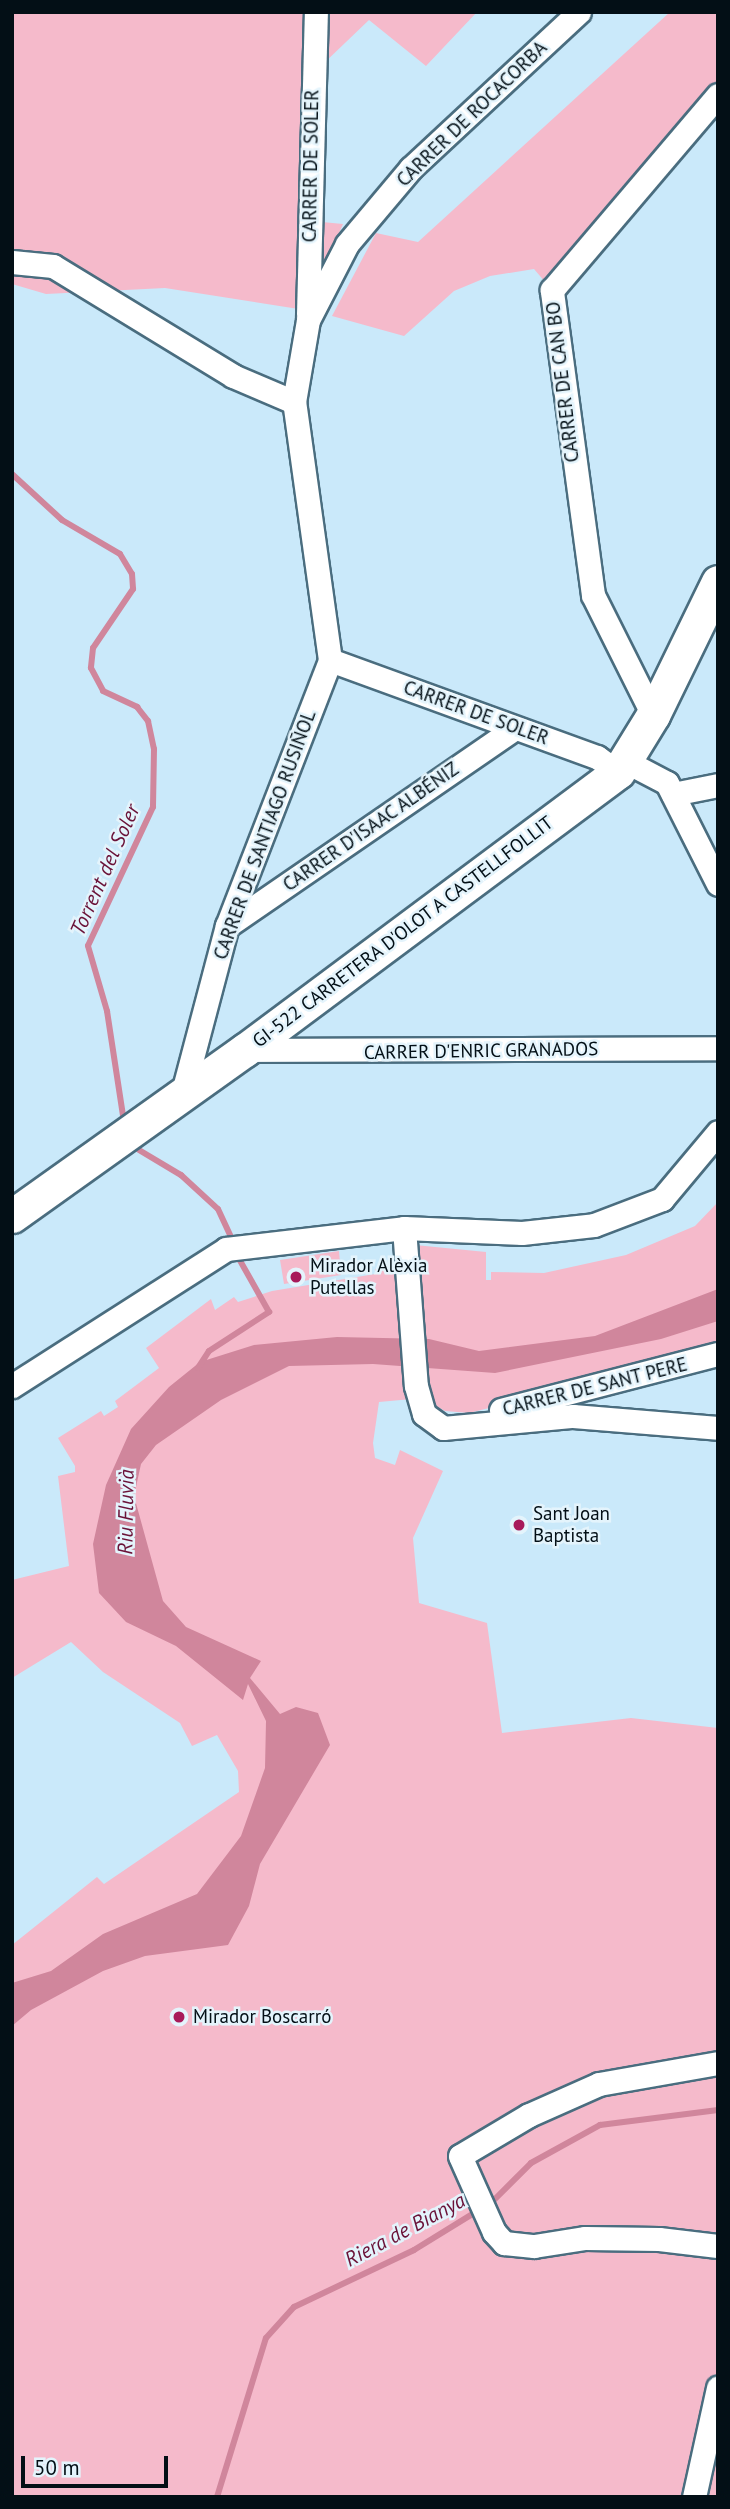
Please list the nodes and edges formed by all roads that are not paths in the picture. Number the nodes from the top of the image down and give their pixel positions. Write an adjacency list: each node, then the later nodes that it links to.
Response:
1 (316, 12): 5 (street, CARRER DE SOLER)
2 (579, 12): 5 (street, CARRER DE ROCACORBA)
3 (718, 95): 9 (street, CARRER DE CAN BO)
4 (12, 262): 6 (street)
5 (307, 320): 6 (street, CARRER DE ROCACORBA)
6 (294, 402): 8 (street, CARRER DE ROCACORBA)
7 (718, 582): 9 (street, GI-522 CARRETERA D'OLOT A CASTELLFOLLIT)
8 (330, 660): 10 (street, CARRER DE SOLER); 15 (street, CARRER DE SANTIAGO RUSIÑOL)
9 (653, 715): 11 (street, GI-522 CARRETERA D'OLOT A CASTELLFOLLIT)
10 (515, 728): 11 (street, CARRER DE SOLER); 15 (street, CARRER D'ISAAC ALBÉNIZ)
11 (623, 767): 13 (street, CARRER DE SOLER); 17 (street, GI-522 CARRETERA D'OLOT A CASTELLFOLLIT)
12 (718, 785): 13 (street)
13 (673, 794): 14 (street)
14 (718, 884)
15 (227, 926): 18 (street, CARRER DE SANTIAGO RUSIÑOL)
16 (718, 1048): 17 (street, CARRER D'ENRIC GRANADOS)
17 (245, 1050): 18 (street, GI-522 CARRETERA D'OLOT A CASTELLFOLLIT)
18 (183, 1092): 20 (street, GI-522 CARRETERA D'OLOT A CASTELLFOLLIT)
19 (718, 1132): 21 (street)
20 (12, 1216)
21 (405, 1234): 23 (street); 24 (street, CARRER DE SANT PERE)
22 (718, 1354): 24 (street, CARRER DE SANT PERE)
23 (12, 1386)
24 (471, 1424): 25 (street)
25 (718, 1428)
26 (718, 2063): 27 (street)
27 (718, 2246)
28 (718, 2388): 29 (street)
29 (694, 2497)

